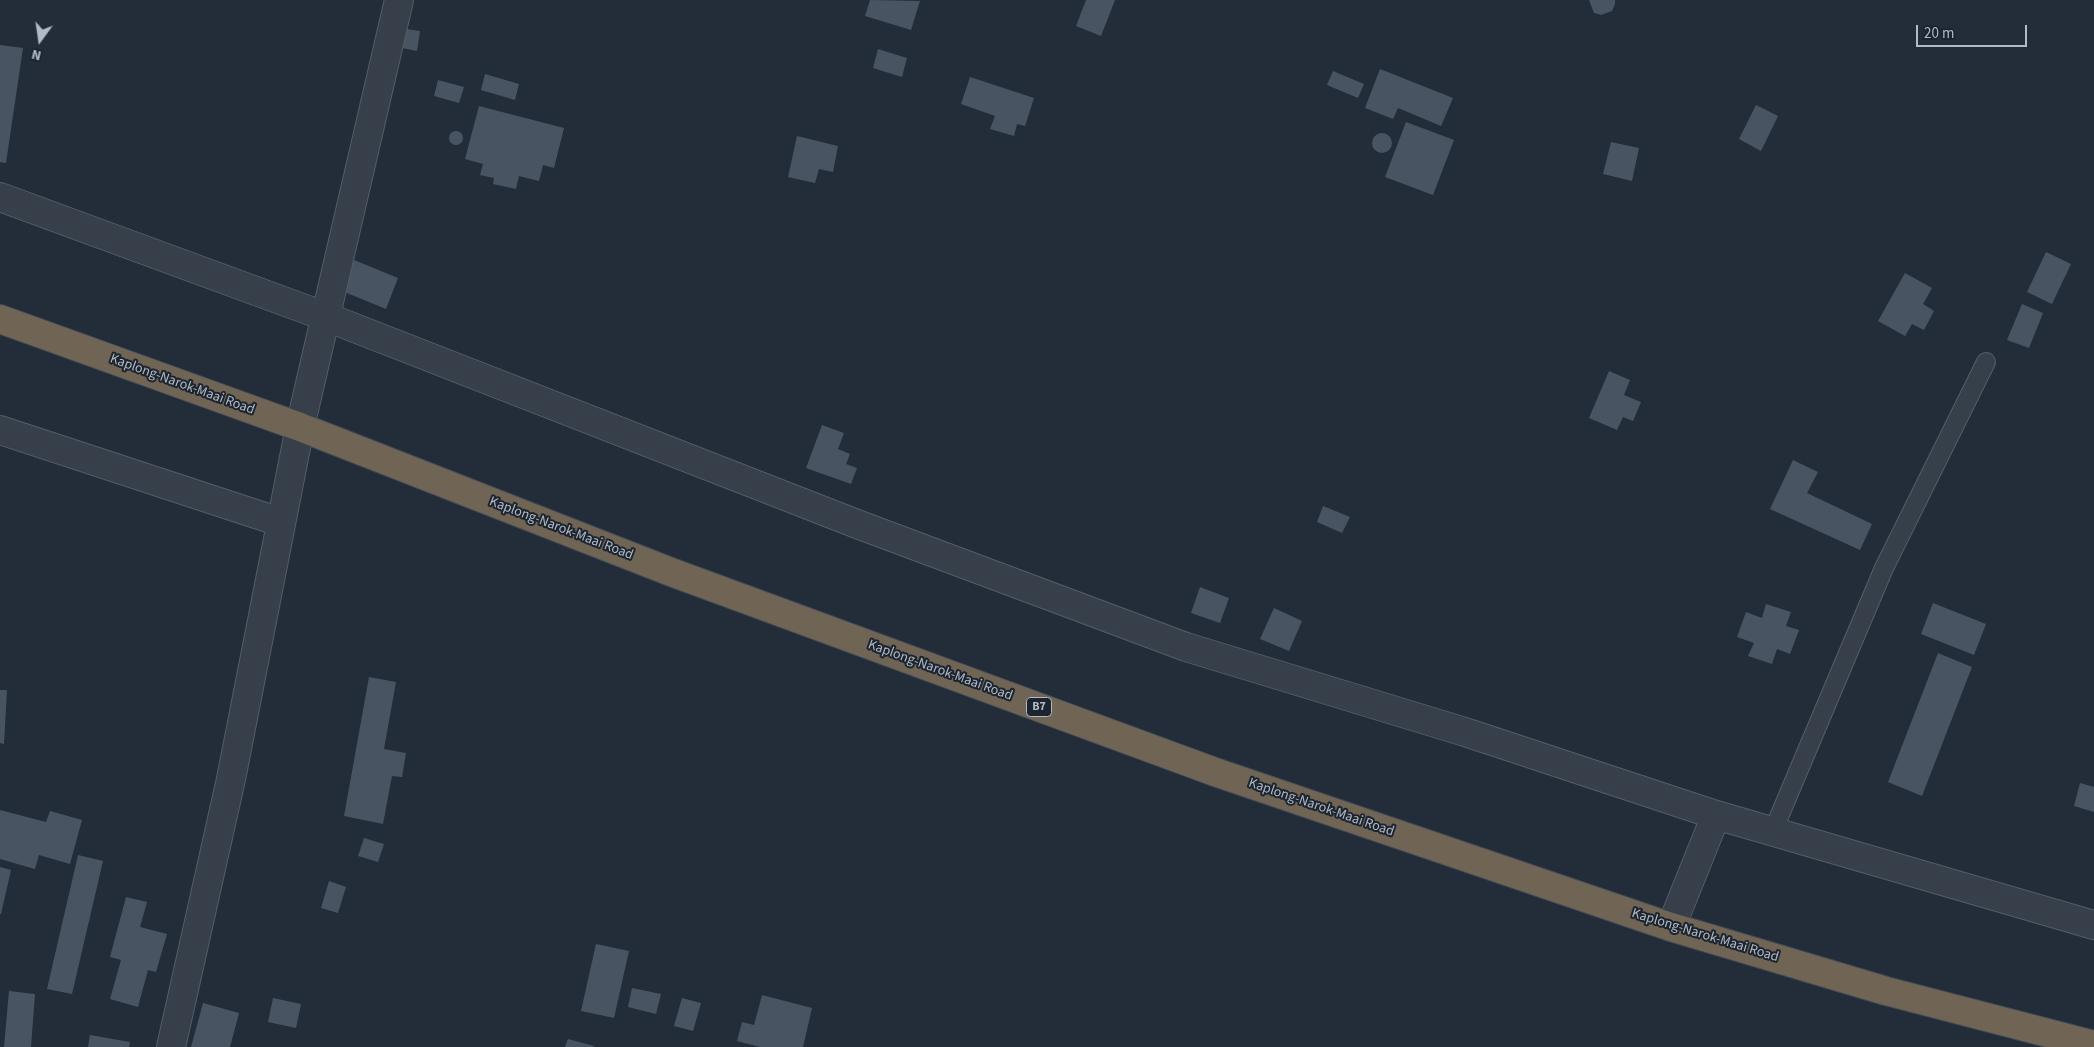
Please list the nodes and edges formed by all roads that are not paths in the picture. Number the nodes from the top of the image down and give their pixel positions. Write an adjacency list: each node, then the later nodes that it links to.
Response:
1 (399, 0): 3 (street)
2 (0, 197): 3 (street)
3 (324, 316): 6 (street); 9 (street)
4 (0, 319): 6 (highway, Kaplong-Narok-Maai Road / B7)
5 (1986, 362): 10 (lane)
6 (300, 427): 8 (street); 12 (highway, Kaplong-Narok-Maai Road / B7)
7 (0, 430): 8 (street)
8 (280, 522): 14 (street)
9 (1716, 815): 10 (street); 12 (street)
10 (1773, 831): 11 (street)
11 (2094, 925)
12 (1671, 927): 13 (highway, Kaplong-Narok-Maai Road / B7)
13 (2094, 1045)
14 (170, 1047)

